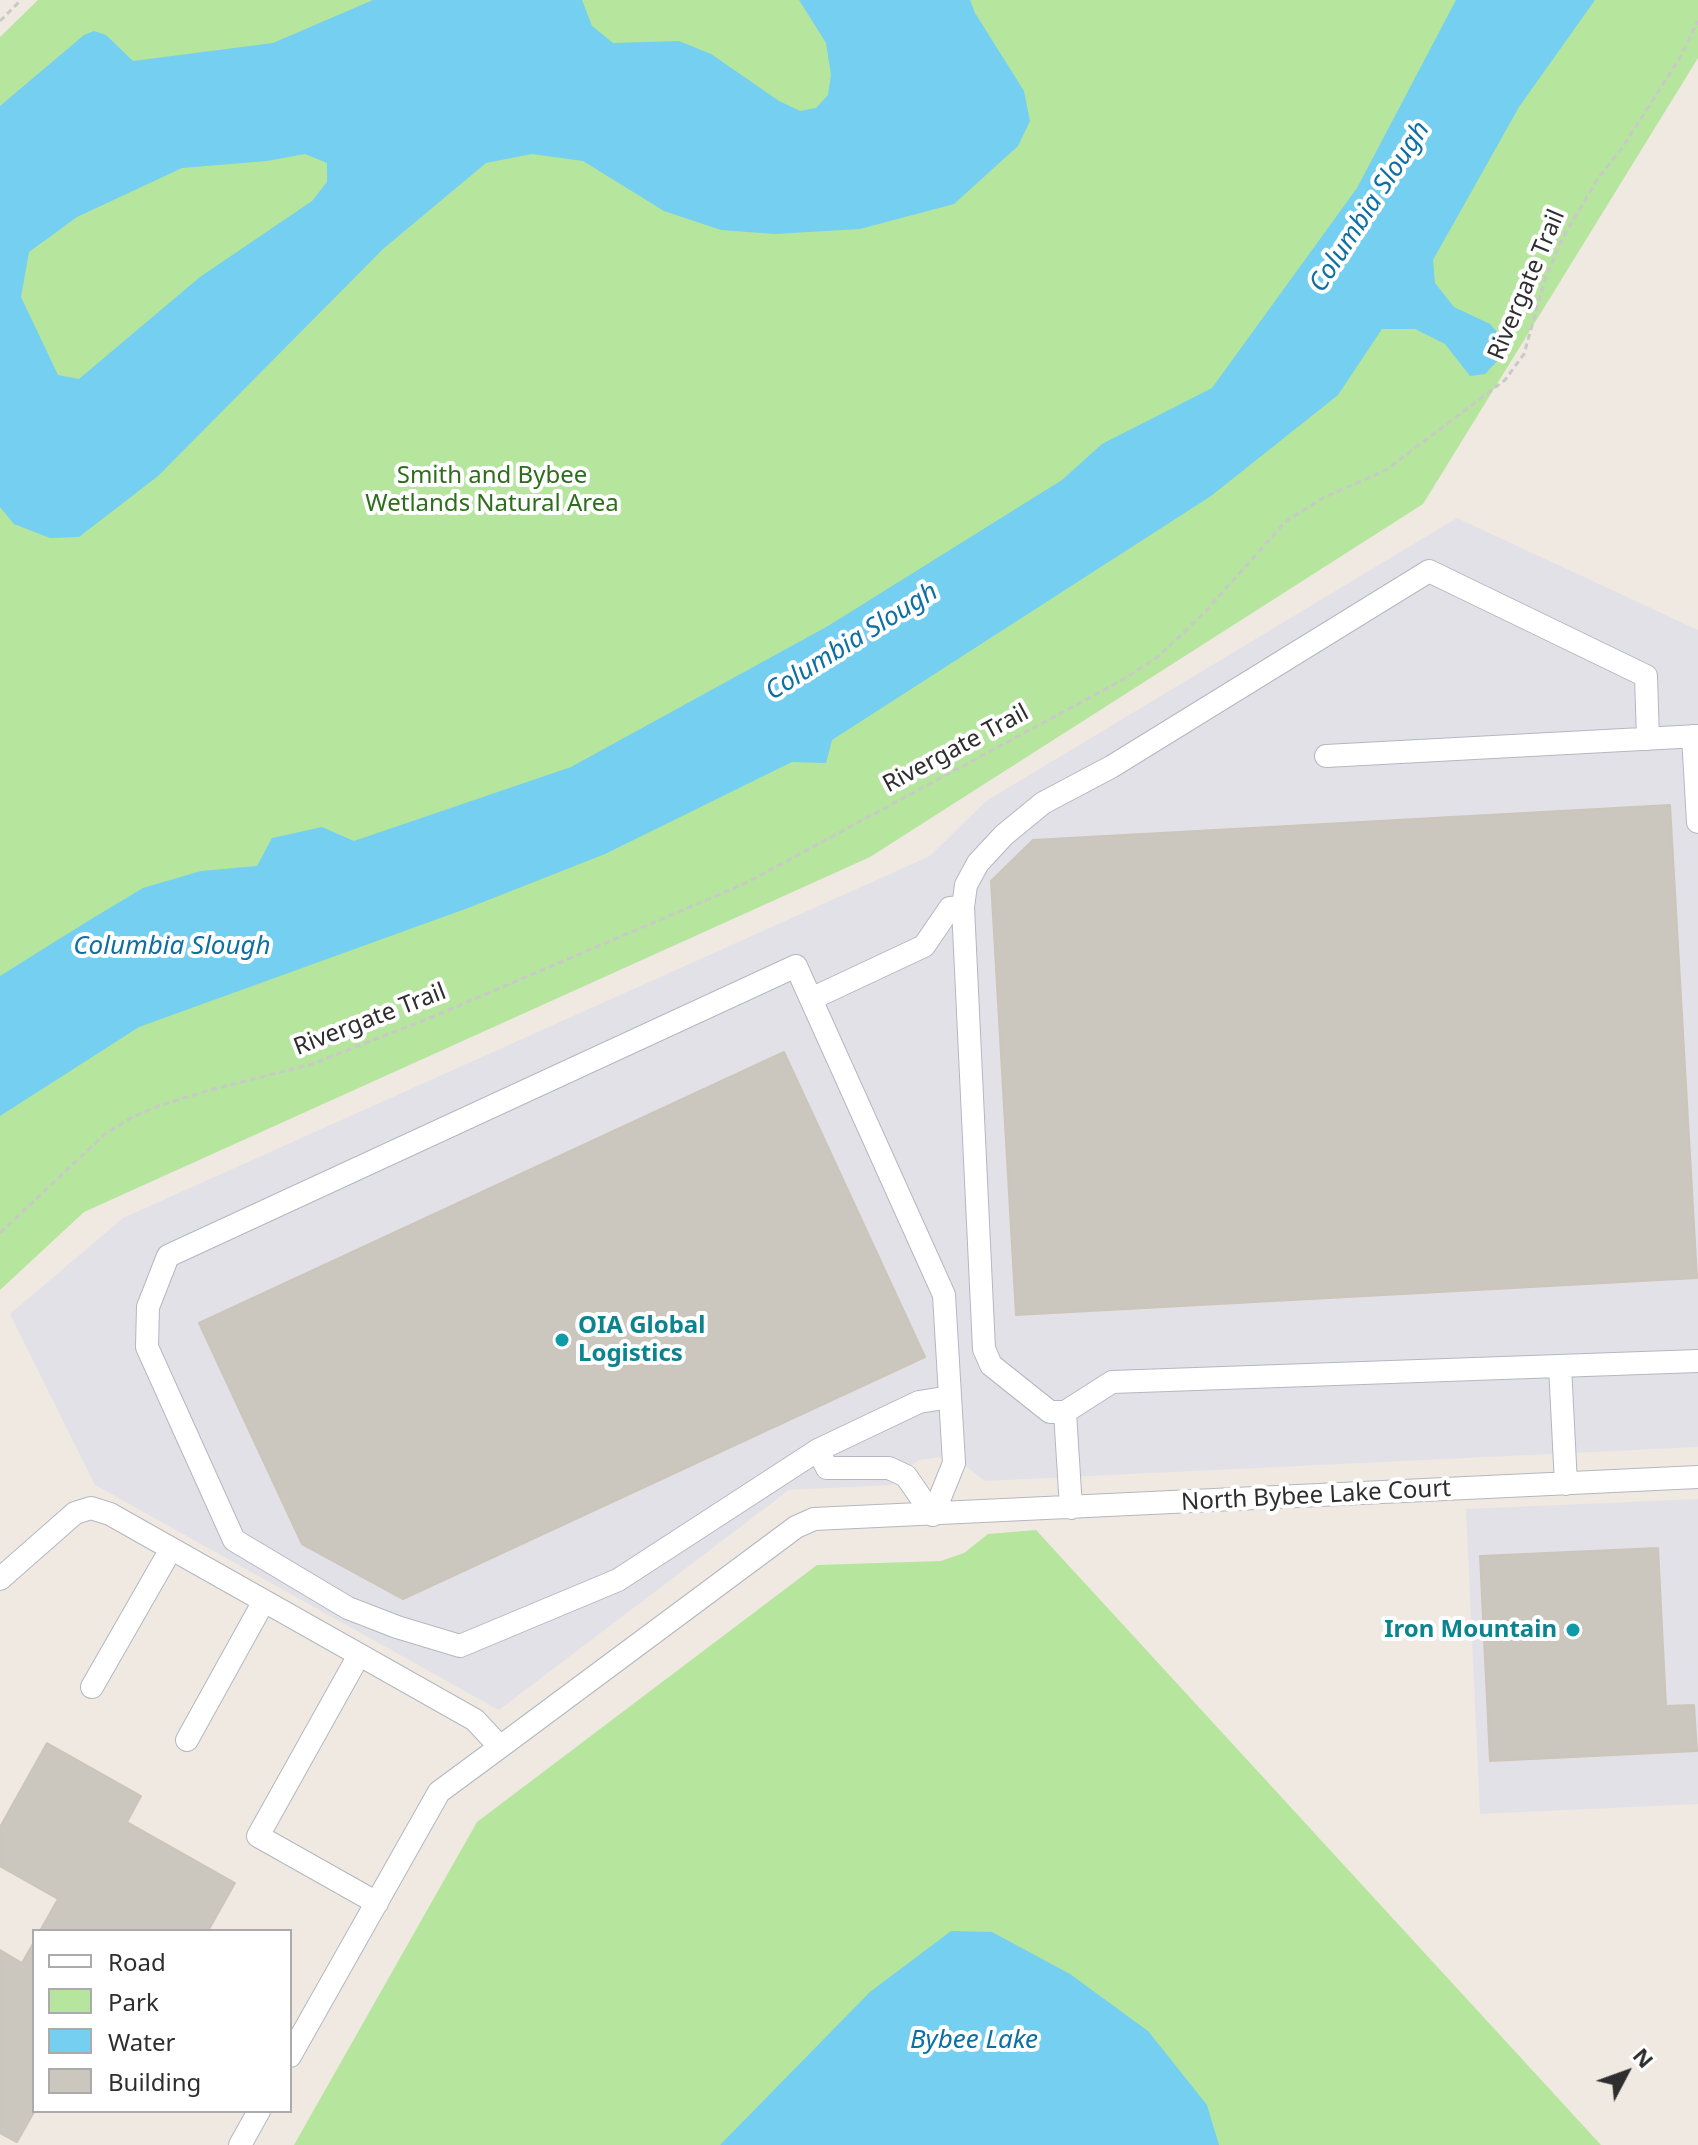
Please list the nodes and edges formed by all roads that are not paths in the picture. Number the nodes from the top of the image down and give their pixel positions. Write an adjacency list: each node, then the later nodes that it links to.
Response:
1 (1696, 736): 2 (street); 4 (street)
2 (1648, 739): 3 (street); 5 (street)
3 (1326, 756)
4 (1698, 822)
5 (963, 907): 6 (street); 10 (street)
6 (811, 999): 9 (street); 11 (street)
7 (1698, 1361): 8 (street)
8 (1560, 1366): 10 (street); 13 (street)
9 (950, 1397): 11 (street); 15 (street)
10 (1065, 1412): 14 (street)
11 (818, 1450): 15 (street)
12 (1698, 1477): 13 (street, North Bybee Lake Court)
13 (1566, 1484): 14 (street, North Bybee Lake Court)
14 (1071, 1508): 15 (street, North Bybee Lake Court)
15 (933, 1515): 22 (street, North Bybee Lake Court)
16 (171, 1549): 17 (street); 18 (street); 20 (street)
17 (0, 1579)
18 (264, 1601): 19 (street); 21 (street)
19 (359, 1655): 22 (street); 23 (street)
20 (92, 1687)
21 (187, 1740)
22 (500, 1747): 23 (street, North Bybee Lake Court)
23 (377, 1903): 24 (street, North Bybee Lake Court)
24 (292, 2052)
25 (258, 2113): 26 (street)
26 (240, 2145)

